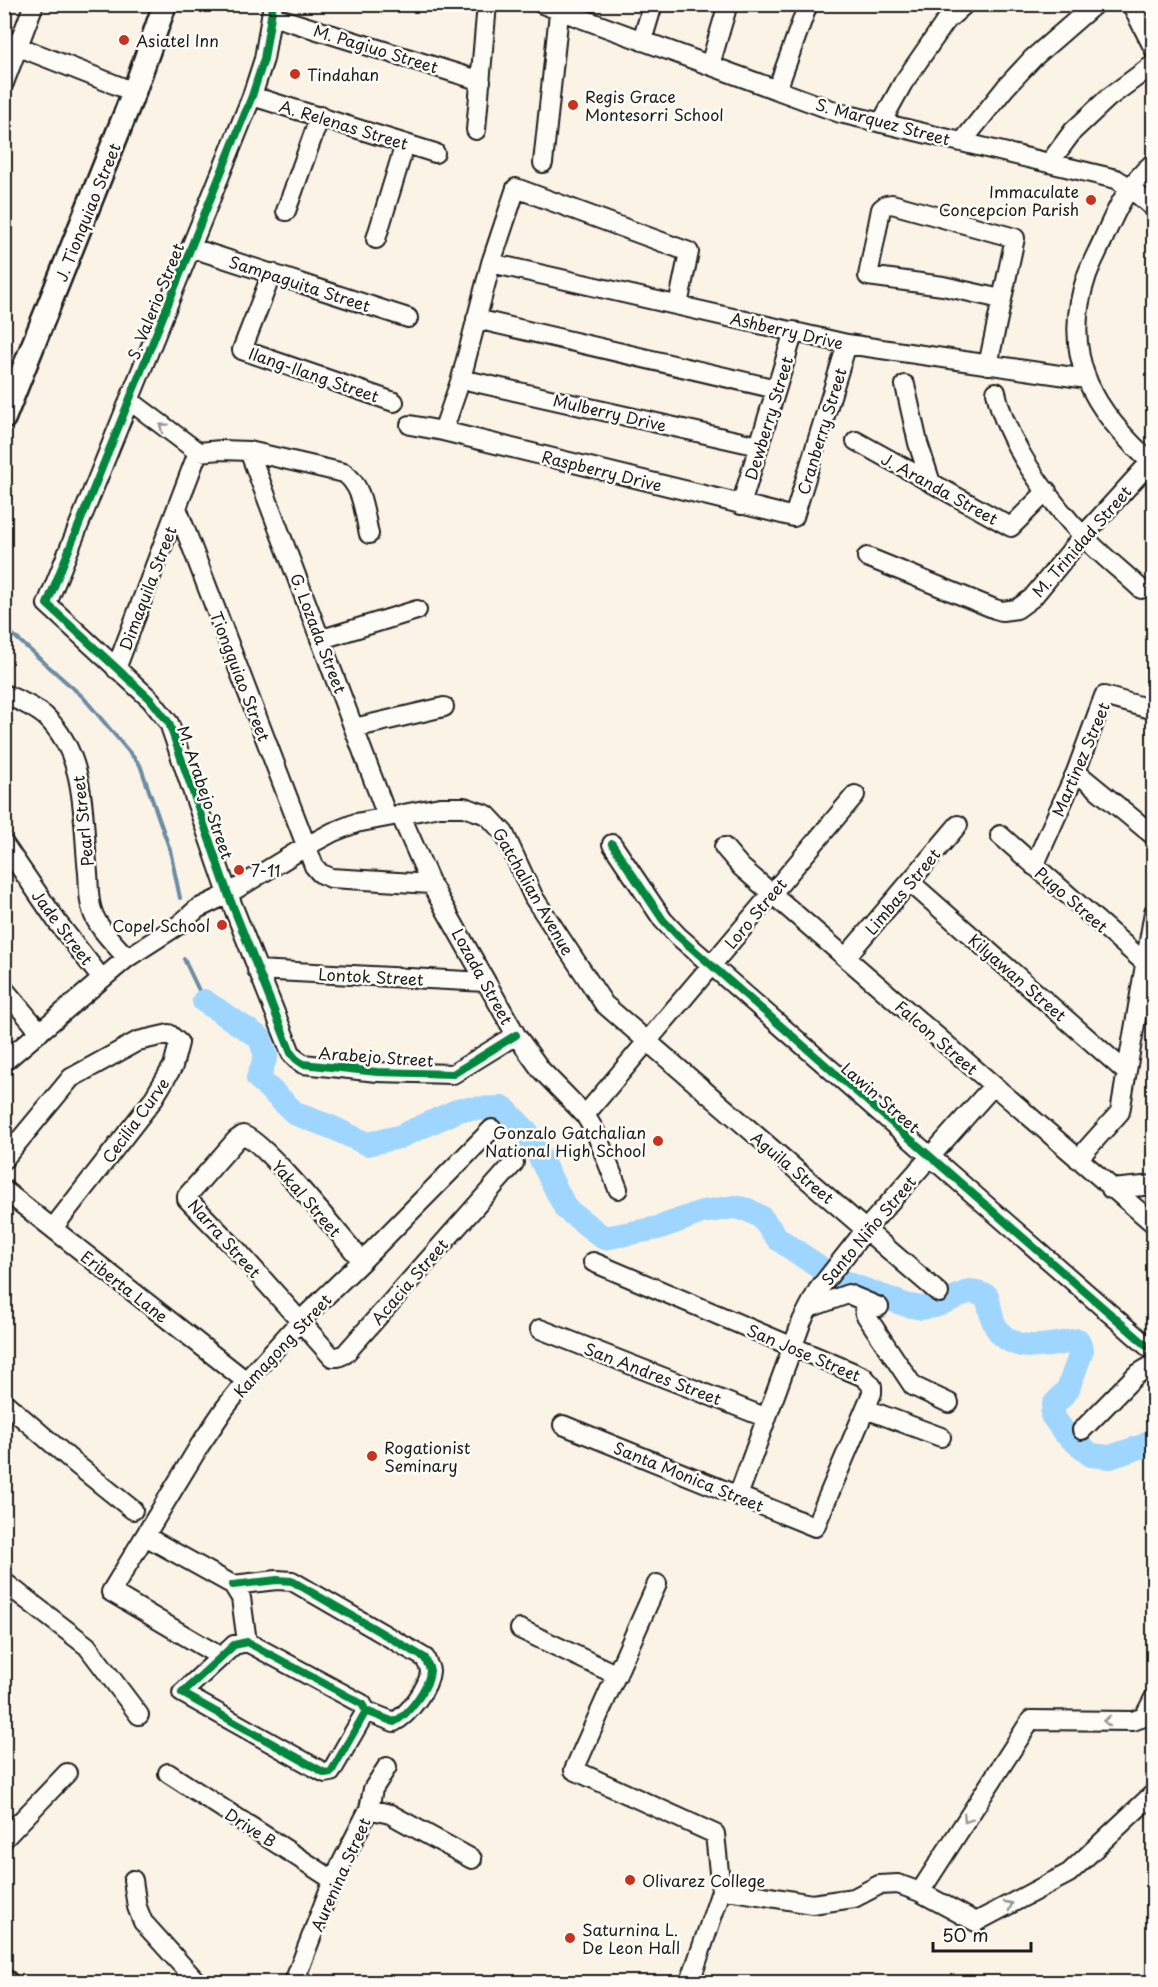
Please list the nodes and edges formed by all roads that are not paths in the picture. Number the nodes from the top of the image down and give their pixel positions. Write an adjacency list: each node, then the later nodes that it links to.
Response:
1 (34, 4): 13 (street)
2 (165, 4): 20 (main road, J. Tionquiao Street)
3 (487, 4): 17 (street)
4 (653, 4): 12 (street)
5 (728, 4): 16 (street)
6 (808, 4): 19 (street)
7 (965, 4): 23 (street)
8 (1095, 4): 25 (street)
9 (1131, 4): 14 (street)
10 (554, 7): 12 (street, S. Marquez Street); 30 (street)
11 (272, 10): 17 (street, M. Pagiuo Street); 21 (street, S. Valerio Street)
12 (642, 41): 16 (street, S. Marquez Street)
13 (12, 44): 18 (street); 20 (street)
14 (1154, 49)
15 (1154, 64): 28 (street)
16 (710, 65): 19 (street, S. Marquez Street)
17 (481, 81): 24 (street)
18 (4, 83)
19 (777, 90): 23 (street, S. Marquez Street)
20 (134, 92): 52 (main road, J. Tionquiao Street)
21 (252, 96): 22 (street, A. Relenas Street); 35 (street, S. Valerio Street)
22 (320, 117): 26 (street, A. Relenas Street); 33 (street)
23 (881, 123): 25 (street, S. Marquez Street)
24 (476, 130)
25 (962, 142): 28 (street, S. Marquez Street)
26 (405, 144): 27 (street, A. Relenas Street); 34 (street)
27 (435, 153)
28 (1050, 162): 31 (street, S. Marquez Street)
29 (1154, 162): 31 (street)
30 (543, 163)
31 (1129, 187): 32 (street, S. Marquez Street); 46 (street)
32 (1154, 208)
33 (286, 211)
34 (376, 239)
35 (192, 248): 37 (street, Sampaguita Street); 50 (street, S. Valerio Street)
36 (491, 263): 39 (street, Ashberry Drive); 39 (street); 41 (street)
37 (272, 273): 40 (street, Sampaguita Street); 51 (street, Ilang-Ilang Street)
38 (1001, 299): 38 (street); 44 (street)
39 (678, 305): 42 (street, Ashberry Drive)
40 (408, 318)
41 (477, 319): 45 (street); 48 (street)
42 (794, 332): 43 (street, Ashberry Drive); 48 (street, Dewberry Street)
43 (848, 344): 44 (street, Ashberry Drive); 64 (street, Cranberry Street)
44 (988, 365): 46 (street, Ashberry Drive)
45 (461, 379): 54 (street); 56 (street, Mulberry Drive)
46 (1086, 380): 59 (street)
47 (905, 385): 60 (street)
48 (776, 389): 56 (street, Dewberry Street)
49 (996, 392): 61 (street)
50 (129, 400): 58 (street, one-way to 50); 69 (street, S. Valerio Street)
51 (394, 402)
52 (4, 418)
53 (410, 425): 54 (street, Raspberry Drive)
54 (442, 431): 62 (street, Raspberry Drive)
55 (856, 441): 60 (street, J. Aranda Street)
56 (759, 446): 62 (street, Dewberry Street)
57 (249, 451): 58 (street); 65 (street); 71 (street, G. Lozada Street)
58 (198, 452): 63 (street)
59 (1152, 461): 66 (street, M. Trinidad Street)
60 (931, 483): 61 (street, J. Aranda Street)
61 (1047, 491): 66 (street)
62 (741, 505): 64 (street, Raspberry Drive)
63 (177, 508): 72 (street, Dimaquila Street); 85 (street, Tiongquiao Street)
64 (794, 518)
65 (369, 534)
66 (1083, 536): 67 (street, M. Trinidad Street); 68 (street)
67 (867, 557)
68 (1141, 588)
69 (47, 604): 72 (street, M. Arabejo Street)
70 (417, 610): 71 (street)
71 (322, 639): 76 (street, G. Lozada Street)
72 (116, 669): 91 (street, M. Arabejo Street)
73 (8, 700): 94 (street, Pearl Street)
74 (444, 707): 76 (street)
75 (1154, 710): 77 (street, Martinez Street)
76 (354, 728): 79 (street, G. Lozada Street)
77 (1076, 772): 82 (street); 87 (street, Martinez Street)
78 (855, 795): 90 (street, Loro Street)
79 (394, 815): 85 (street, Gatchalian Avenue); 89 (street, Lozada Street); 103 (street, Gatchalian Avenue)
80 (958, 825): 88 (street, Limbas Street)
81 (1000, 835): 87 (street, Pugo Street)
82 (1154, 836)
83 (612, 843): 96 (street, Lawin Street)
84 (4, 844): 98 (street, Jade Street)
85 (305, 847): 89 (street, Tiongquiao Street); 91 (street, Gatchalian Avenue)
86 (724, 847): 90 (street, Falcon Street)
87 (1034, 866): 95 (street, Pugo Street)
88 (910, 882): 93 (street, Limbas Street); 105 (street, Kilyawan Street)
89 (431, 884): 99 (street, Lozada Street)
90 (772, 893): 93 (street, Falcon Street); 96 (street, Loro Street)
91 (228, 894): 94 (street, Gatchalian Avenue); 97 (street, Arabejo Street)
92 (1154, 912): 95 (street)
93 (846, 957): 106 (street, Falcon Street)
94 (127, 958): 98 (street, Gatchalian Avenue)
95 (1144, 962): 105 (street)
96 (711, 966): 103 (street, Loro Street); 110 (street, Lawin Street)
97 (257, 970): 99 (street, Lontok Street); 102 (street, Arabejo Street)
98 (102, 979): 101 (street, Gatchalian Avenue)
99 (486, 982): 102 (street, Lozada Street)
100 (4, 989): 101 (street)
101 (40, 1032): 104 (street, Gatchalian Avenue)
102 (516, 1035): 107 (street, Lozada Street)
103 (647, 1042): 107 (street, Loro Street); 120 (street, Aguila Street)
104 (4, 1062)
105 (1126, 1071): 112 (street)
106 (993, 1086): 110 (street, Santo Niño Street); 112 (street, Falcon Street)
107 (585, 1115): 115 (street, Lozada Street)
108 (492, 1129): 121 (street, Kamagong Street)
109 (250, 1137): 121 (street, Yakal Street); 125 (street, Narra Street)
110 (930, 1157): 120 (street, Santo Niño Street); 128 (street, Lawin Street)
111 (4, 1159): 119 (street, Cecilia Curve)
112 (1078, 1159): 116 (street, Falcon Street)
113 (514, 1163): 125 (street, Acacia Street)
114 (1154, 1185): 116 (street)
115 (618, 1189)
116 (1111, 1189): 118 (street, Falcon Street)
117 (4, 1190): 119 (street, Eriberta Lane)
118 (1154, 1224)
119 (53, 1228): 130 (street, Eriberta Lane)
120 (866, 1228): 123 (street, Aguila Street); 124 (street, Santo Niño Street)
121 (362, 1261): 125 (street, Kamagong Street)
122 (593, 1262): 127 (street, San Jose Street)
123 (939, 1293)
124 (809, 1308): 127 (street, Santo Niño Street); 132 (street)
125 (300, 1321): 130 (street, Kamagong Street)
126 (540, 1329): 134 (street, San Andres Street)
127 (793, 1347): 133 (street, San Jose Street); 134 (street, Santo Niño Street)
128 (1154, 1352)
129 (1154, 1364): 136 (street)
130 (246, 1381): 141 (street, Kamagong Street)
131 (4, 1402): 139 (street)
132 (949, 1403)
133 (866, 1409): 137 (street); 140 (street, San Jose Street)
134 (767, 1418): 138 (street, Santo Niño Street)
135 (563, 1425): 138 (street, Santa Monica Street)
136 (1082, 1430)
137 (941, 1437)
138 (738, 1496): 140 (street, Santa Monica Street)
139 (133, 1510)
140 (815, 1527)
141 (145, 1536): 144 (street); 147 (street, Kamagong Street)
142 (4, 1582): 151 (street)
143 (657, 1584): 148 (street)
144 (233, 1585): 146 (street); 150 (street)
145 (519, 1629): 148 (street)
146 (247, 1642): 147 (street); 150 (street)
147 (221, 1657): 150 (street)
148 (617, 1675): 161 (street)
149 (1154, 1698): 162 (street, one-way to 162)
150 (366, 1711)
151 (139, 1715)
152 (387, 1767): 156 (street, Aurenina Street)
153 (67, 1773): 157 (street)
154 (168, 1773): 160 (street, Drive B)
155 (1154, 1793): 162 (street, one-way to 155)
156 (369, 1809): 158 (street); 160 (street, Aurenina Street)
157 (4, 1839)
158 (472, 1860)
159 (133, 1880): 163 (street)
160 (333, 1881): 164 (street, Aurenina Street)
161 (721, 1891): 162 (street); 165 (street)
162 (920, 1892)
163 (197, 1983)
164 (294, 1983)
165 (690, 1983)

